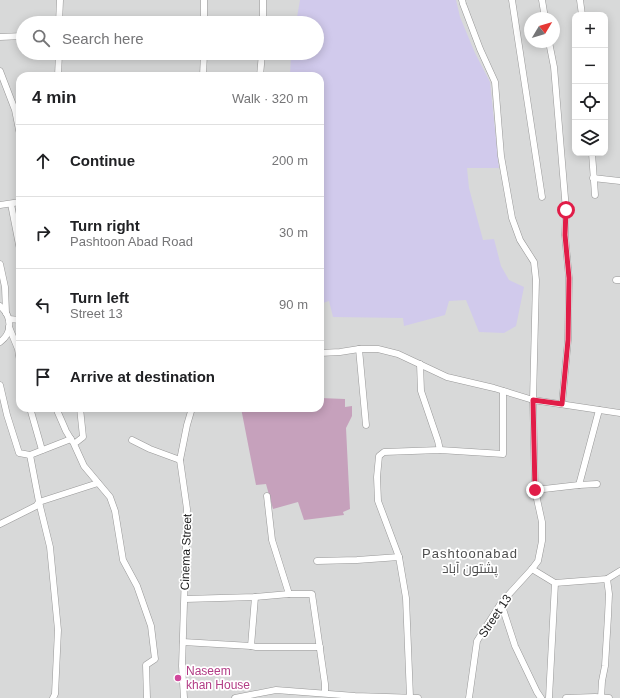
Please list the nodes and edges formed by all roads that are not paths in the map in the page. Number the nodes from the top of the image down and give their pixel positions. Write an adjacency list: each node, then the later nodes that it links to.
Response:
1 (60, 0): 10 (street)
2 (204, 0): 11 (street)
3 (263, 0): 12 (street)
4 (462, 0): 46 (street, Street 13)
5 (512, 0): 28 (street)
6 (542, 0): 8 (street)
7 (580, 0): 9 (street)
8 (544, 12)
9 (582, 12)
10 (59, 16)
11 (204, 16)
12 (263, 16)
13 (16, 36): 14 (street)
14 (0, 37)
15 (550, 48): 47 (street)
16 (59, 60): 20 (street)
17 (203, 60): 21 (street)
18 (261, 60): 22 (street)
19 (0, 71): 23 (street)
20 (58, 72)
21 (202, 72)
22 (260, 72)
23 (16, 115)
24 (592, 156): 25 (street)
25 (593, 178): 26 (street); 27 (street)
26 (620, 181)
27 (595, 195)
28 (542, 197)
29 (16, 203): 30 (street)
30 (11, 204): 31 (street); 32 (street)
31 (0, 205)
32 (16, 230)
33 (0, 264): 35 (street)
34 (0, 306): 35 (street)
35 (6, 312): 36 (street)
36 (9, 319): 37 (street); 38 (street)
37 (16, 320)
38 (9, 327): 39 (street); 40 (street)
39 (0, 342)
40 (16, 345)
41 (359, 349): 42 (street); 43 (street); 54 (street)
42 (324, 353)
43 (420, 364): 45 (street); 58 (street)
44 (0, 385): 59 (street)
45 (503, 390): 46 (street); 58 (street)
46 (533, 400): 47 (street); 64 (street, Street 13)
47 (562, 404): 48 (street)
48 (599, 410): 53 (street); 63 (street)
49 (31, 412): 57 (street)
50 (58, 412): 56 (street)
51 (80, 412): 56 (street)
52 (191, 412): 60 (street, Cinema Street)
53 (620, 413)
54 (366, 425)
55 (132, 440): 60 (street)
56 (73, 442): 57 (street); 61 (street)
57 (42, 450): 59 (street)
58 (440, 450): 68 (street)
59 (30, 454): 66 (street)
60 (180, 460): 76 (street, Cinema Street)
61 (98, 483): 66 (street); 84 (street)
62 (597, 484): 63 (street)
63 (579, 485): 64 (street)
64 (535, 490): 70 (street, Street 13)
65 (267, 496): 74 (street)
66 (39, 502): 67 (street); 83 (street)
67 (0, 524)
68 (399, 557): 69 (street); 87 (street)
69 (317, 561)
70 (532, 569): 73 (street); 77 (street, Street 13)
71 (620, 571): 72 (street)
72 (607, 578): 73 (street); 93 (street)
73 (555, 583): 91 (street)
74 (289, 594): 75 (street); 80 (street)
75 (256, 597): 76 (street); 79 (street)
76 (184, 599): 78 (street, Cinema Street)
77 (501, 603): 89 (street, Street 13); 90 (street)
78 (183, 642): 79 (street); 85 (street, Cinema Street)
79 (252, 646): 80 (street)
80 (320, 647): 81 (street)
81 (325, 693): 82 (street); 86 (street)
82 (354, 697): 87 (street)
83 (53, 698)
84 (147, 698)
85 (184, 698)
86 (236, 698)
87 (410, 698): 88 (street)
88 (418, 698)
89 (469, 698)
90 (541, 698)
91 (549, 698)
92 (566, 698): 93 (street)
93 (597, 698): 94 (street)
94 (609, 698)

